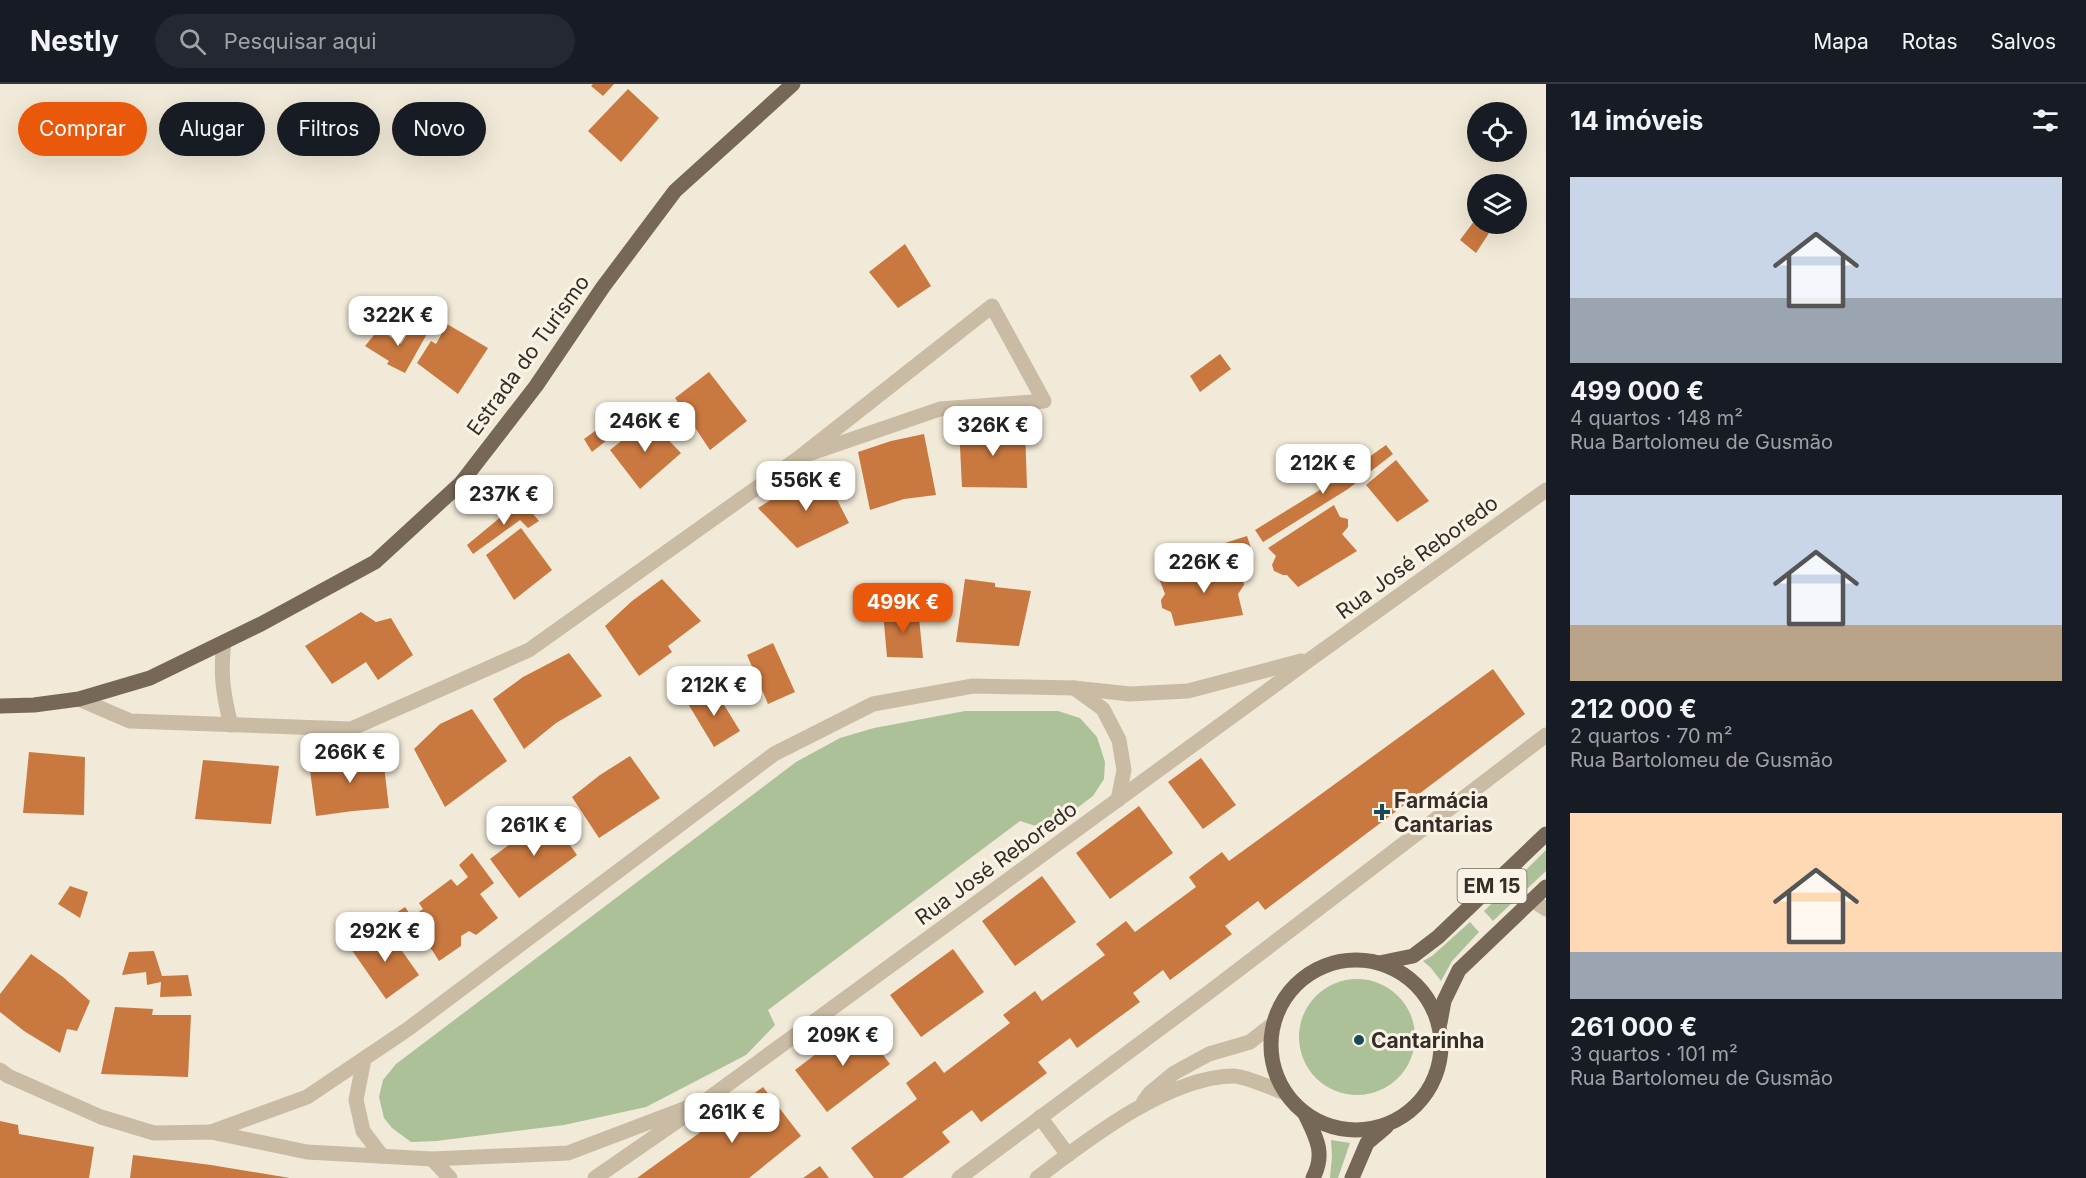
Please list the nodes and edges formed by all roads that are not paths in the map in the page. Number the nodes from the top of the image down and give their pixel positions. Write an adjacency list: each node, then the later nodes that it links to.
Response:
1 (793, 84): 4 (main road, Estrada do Turismo)
2 (800, 457): 2 (street); 9 (street)
3 (1546, 490): 5 (street, Rua José Reboredo)
4 (224, 642): 7 (main road, Estrada do Turismo); 9 (street)
5 (1312, 658): 6 (street, Rua José Reboredo); 11 (street, Rua José Reboredo)
6 (1074, 688): 11 (street); 19 (street, Rua José Reboredo)
7 (79, 699): 8 (main road, Estrada do Turismo); 9 (street)
8 (0, 706)
9 (231, 725)
10 (1546, 735): 25 (street)
11 (1118, 800): 22 (street, Rua José Reboredo)
12 (1546, 834): 16 (main road, EM 15)
13 (1546, 887): 14 (main road, EM 15)
14 (1532, 900): 15 (street); 18 (main road, EM 15)
15 (1546, 909)
16 (1379, 963): 17 (main road, EM 15); 18 (main road, EM 15)
17 (1273, 1024): 21 (main road, EM 15); 23 (street)
18 (1440, 1025): 26 (main road, EM 15)
19 (364, 1059): 27 (street, Rua José Reboredo); 29 (street)
20 (0, 1071): 27 (street)
21 (1286, 1093): 23 (street); 24 (main road, EM 15)
22 (705, 1101): 30 (street, Rua José Reboredo); 32 (street, Rua José Reboredo)
23 (1140, 1106): 28 (street)
24 (1305, 1114): 26 (main road, EM 15); 35 (main road, EM 15)
25 (1040, 1117): 28 (street); 33 (street)
26 (1400, 1119): 36 (main road, EM 15)
27 (211, 1132): 29 (street, Rua José Reboredo)
28 (1068, 1155): 34 (street)
29 (382, 1156): 30 (street, Rua José Reboredo)
30 (432, 1159): 31 (street)
31 (450, 1178)
32 (595, 1178)
33 (959, 1178)
34 (1037, 1178)
35 (1313, 1178)
36 (1352, 1178)

